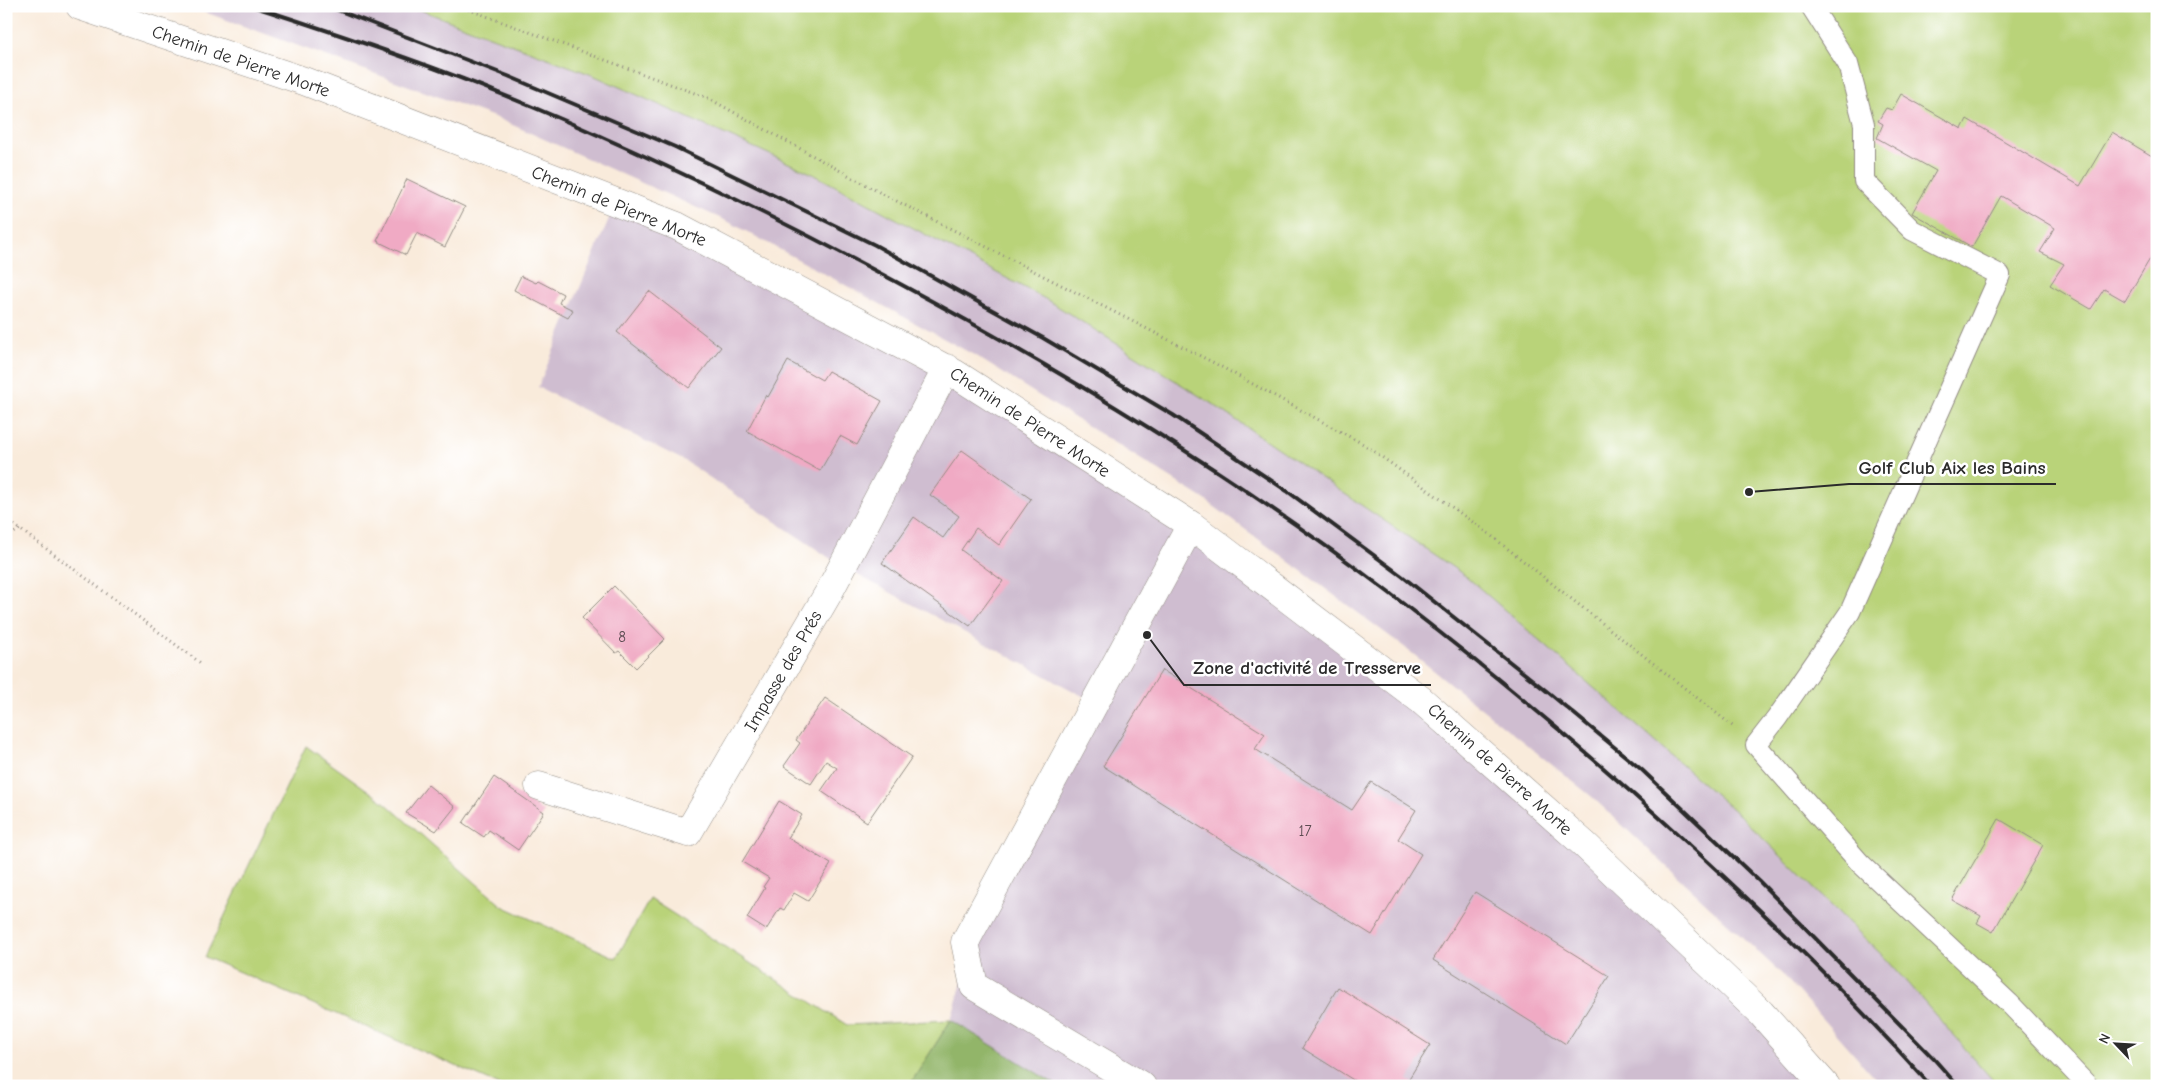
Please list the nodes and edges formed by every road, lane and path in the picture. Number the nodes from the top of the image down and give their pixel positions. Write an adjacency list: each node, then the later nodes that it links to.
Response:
1 (80, 6): 4 (street, Chemin de Pierre Morte)
2 (459, 6): 10 (path)
3 (1811, 6): 10 (lane)
4 (947, 368): 6 (street, Chemin de Pierre Morte); 11 (street, Impasse des Prés)
5 (6, 519): 7 (path)
6 (1191, 526): 12 (street); 13 (street, Chemin de Pierre Morte)
7 (20, 529): 8 (path); 9 (path)
8 (6, 538)
9 (202, 664)
10 (1756, 745): 14 (lane)
11 (539, 786)
12 (1142, 1086)
13 (1826, 1086)
14 (2088, 1086)

